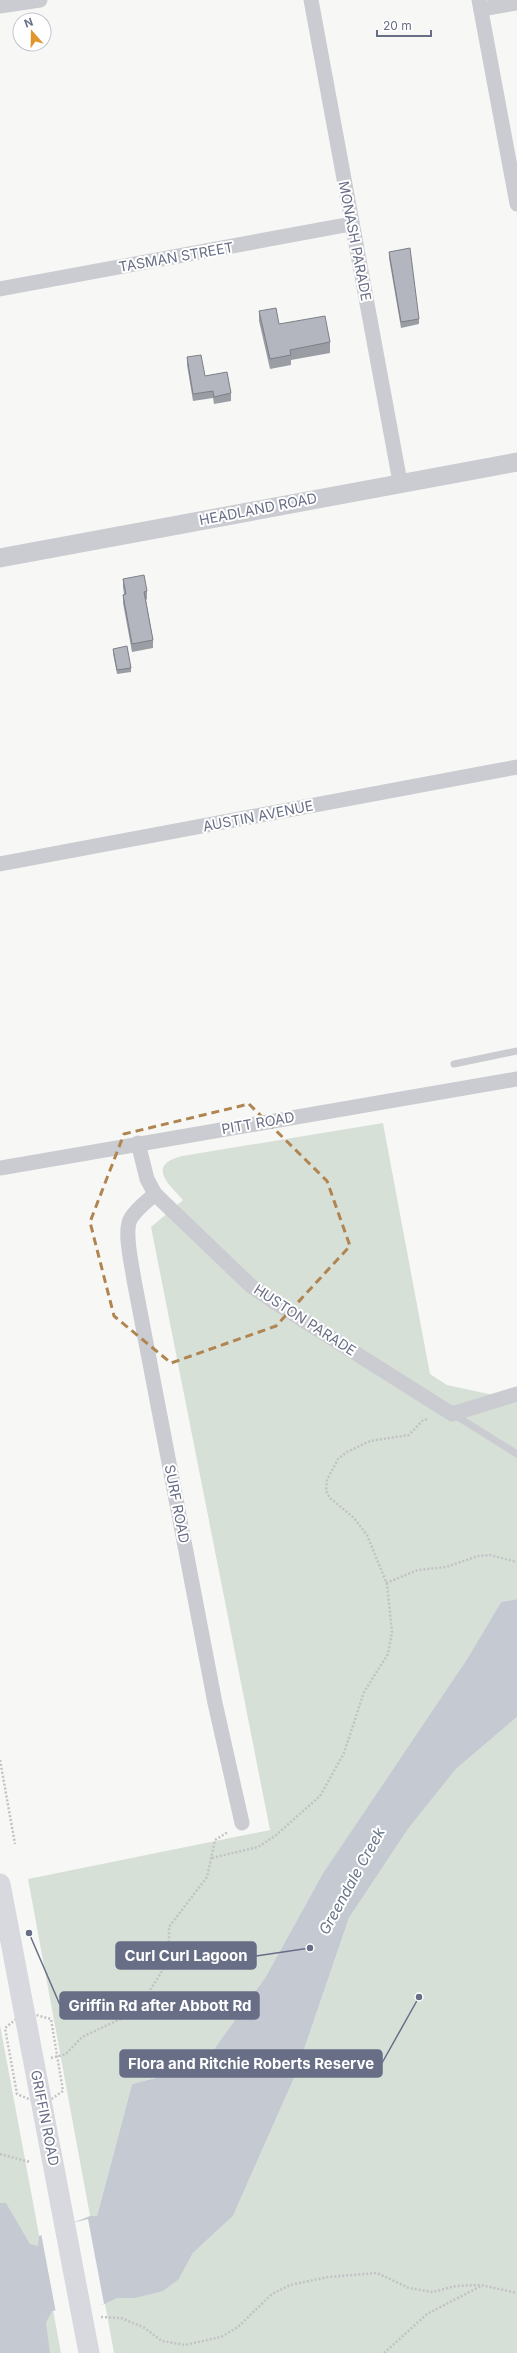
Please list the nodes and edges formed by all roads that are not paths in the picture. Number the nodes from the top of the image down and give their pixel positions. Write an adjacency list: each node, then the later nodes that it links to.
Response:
1 (40, 0): 5 (street)
2 (311, 0): 7 (street, MONASH PARADE)
3 (517, 2): 4 (street)
4 (480, 4): 6 (street)
5 (0, 6)
6 (517, 204)
7 (351, 224): 8 (street, TASMAN STREET); 10 (street, MONASH PARADE)
8 (0, 289)
9 (517, 462): 10 (street, HEADLAND ROAD)
10 (400, 482): 11 (street, HEADLAND ROAD)
11 (0, 558)
12 (517, 767): 13 (street, AUSTIN AVENUE)
13 (0, 864)
14 (517, 1051): 15 (lane)
15 (454, 1064)
16 (517, 1079): 17 (street, PITT ROAD)
17 (138, 1143): 18 (street, PITT ROAD); 19 (street, HUSTON PARADE)
18 (0, 1168)
19 (155, 1194): 21 (street, HUSTON PARADE); 23 (street, SURF ROAD)
20 (517, 1394): 21 (street)
21 (452, 1414): 22 (lane, HUSTON PARADE)
22 (517, 1454)
23 (242, 1823)
24 (0, 1884): 25 (main road, GRIFFIN ROAD)
25 (89, 2353)

